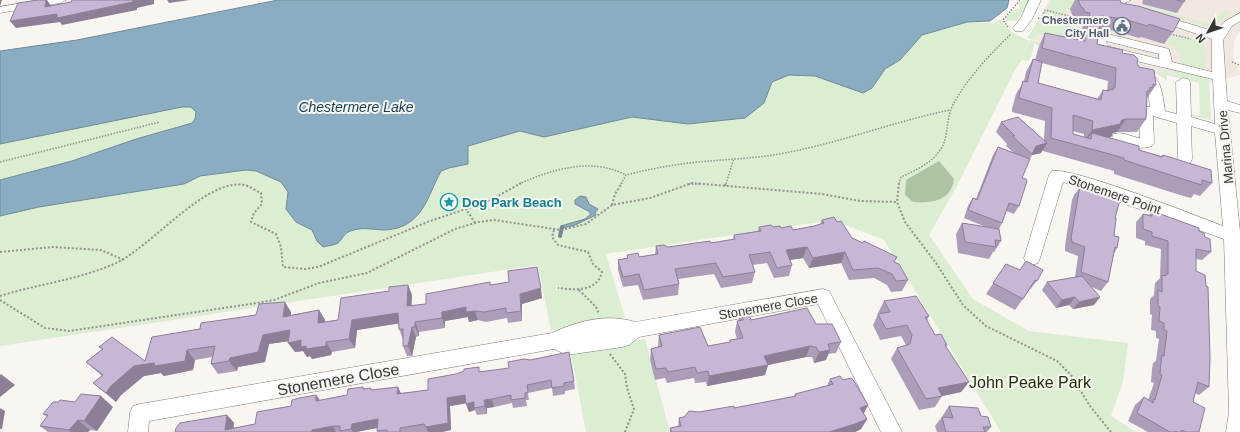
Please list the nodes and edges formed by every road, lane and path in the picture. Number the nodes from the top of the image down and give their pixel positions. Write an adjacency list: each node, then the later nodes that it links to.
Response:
1 (60, 0): 6 (street)
2 (1020, 0): 7 (path)
3 (1035, 0): 8 (street)
4 (1103, 0): 5 (street)
5 (1118, 1): 12 (street)
6 (0, 10)
7 (1012, 11): 8 (path); 21 (path)
8 (1028, 16): 10 (path); 11 (street)
9 (1240, 16): 12 (street)
10 (1073, 17)
11 (1019, 28)
12 (1218, 37): 17 (street, Marina Drive)
13 (1232, 62): 15 (path)
14 (1166, 64): 14 (street); 17 (street)
15 (1240, 65)
16 (1136, 75): 22 (street)
17 (1219, 77): 19 (street, Marina Drive)
18 (1183, 82): 23 (street)
19 (1221, 104): 20 (street); 25 (street, Marina Drive)
20 (1240, 109)
21 (950, 110): 27 (path); 32 (path)
22 (1158, 113): 23 (street); 26 (street)
23 (1183, 120): 25 (street); 28 (street)
24 (160, 122): 29 (path)
25 (1222, 130): 37 (street, Marina Drive)
26 (1119, 137)
27 (734, 158): 30 (path); 31 (path)
28 (1185, 159)
29 (0, 162)
30 (626, 175): 33 (path); 34 (path)
31 (725, 186): 32 (path); 33 (path)
32 (897, 202): 50 (path)
33 (612, 205): 36 (path)
34 (466, 209): 35 (path); 40 (path)
35 (475, 223): 36 (path); 44 (path)
36 (554, 230): 42 (path)
37 (1238, 236): 39 (street, Stonemere Point); 51 (street, Marina Drive)
38 (0, 252): 40 (path)
39 (1032, 258)
40 (125, 260): 43 (path)
41 (558, 288): 42 (path)
42 (579, 290): 45 (path)
43 (0, 296)
44 (0, 300)
45 (600, 315)
46 (610, 352): 48 (path)
47 (138, 432): 49 (street, Stonemere Close)
48 (625, 432)
49 (892, 432)
50 (1111, 432)
51 (1236, 432)

